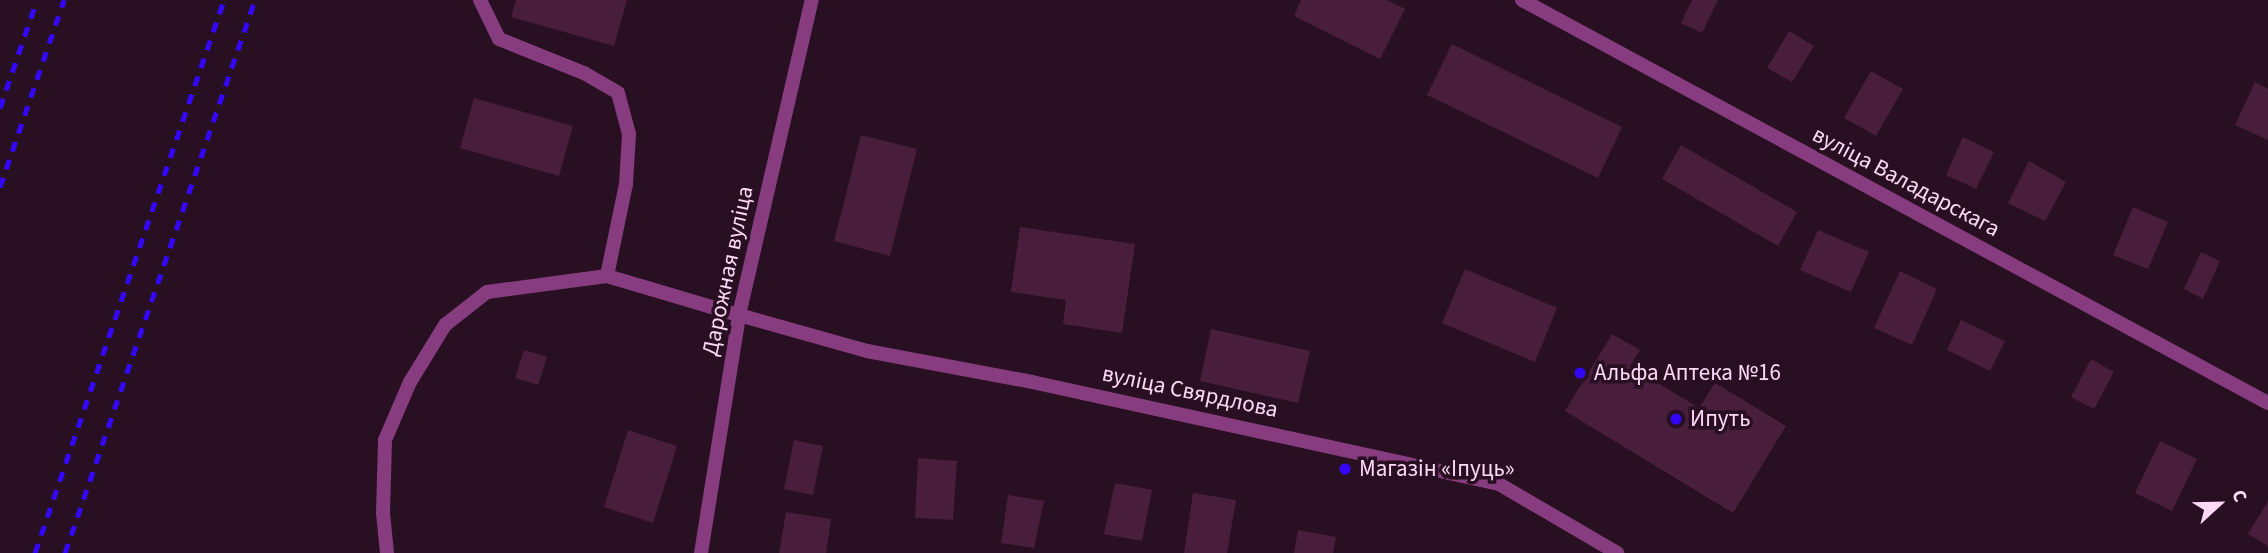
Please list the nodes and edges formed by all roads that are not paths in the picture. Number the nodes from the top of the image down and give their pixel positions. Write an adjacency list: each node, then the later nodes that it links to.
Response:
1 (480, 0): 4 (street)
2 (812, 0): 5 (street, Дарожная вуліца)
3 (1522, 0): 6 (street, вуліца Валадарскага)
4 (607, 276): 5 (street, вуліца Свярдлова); 7 (street)
5 (739, 315): 8 (street, Дарожная вуліца); 9 (street, вуліца Свярдлова)
6 (2268, 403)
7 (387, 553)
8 (701, 553)
9 (1617, 553)

